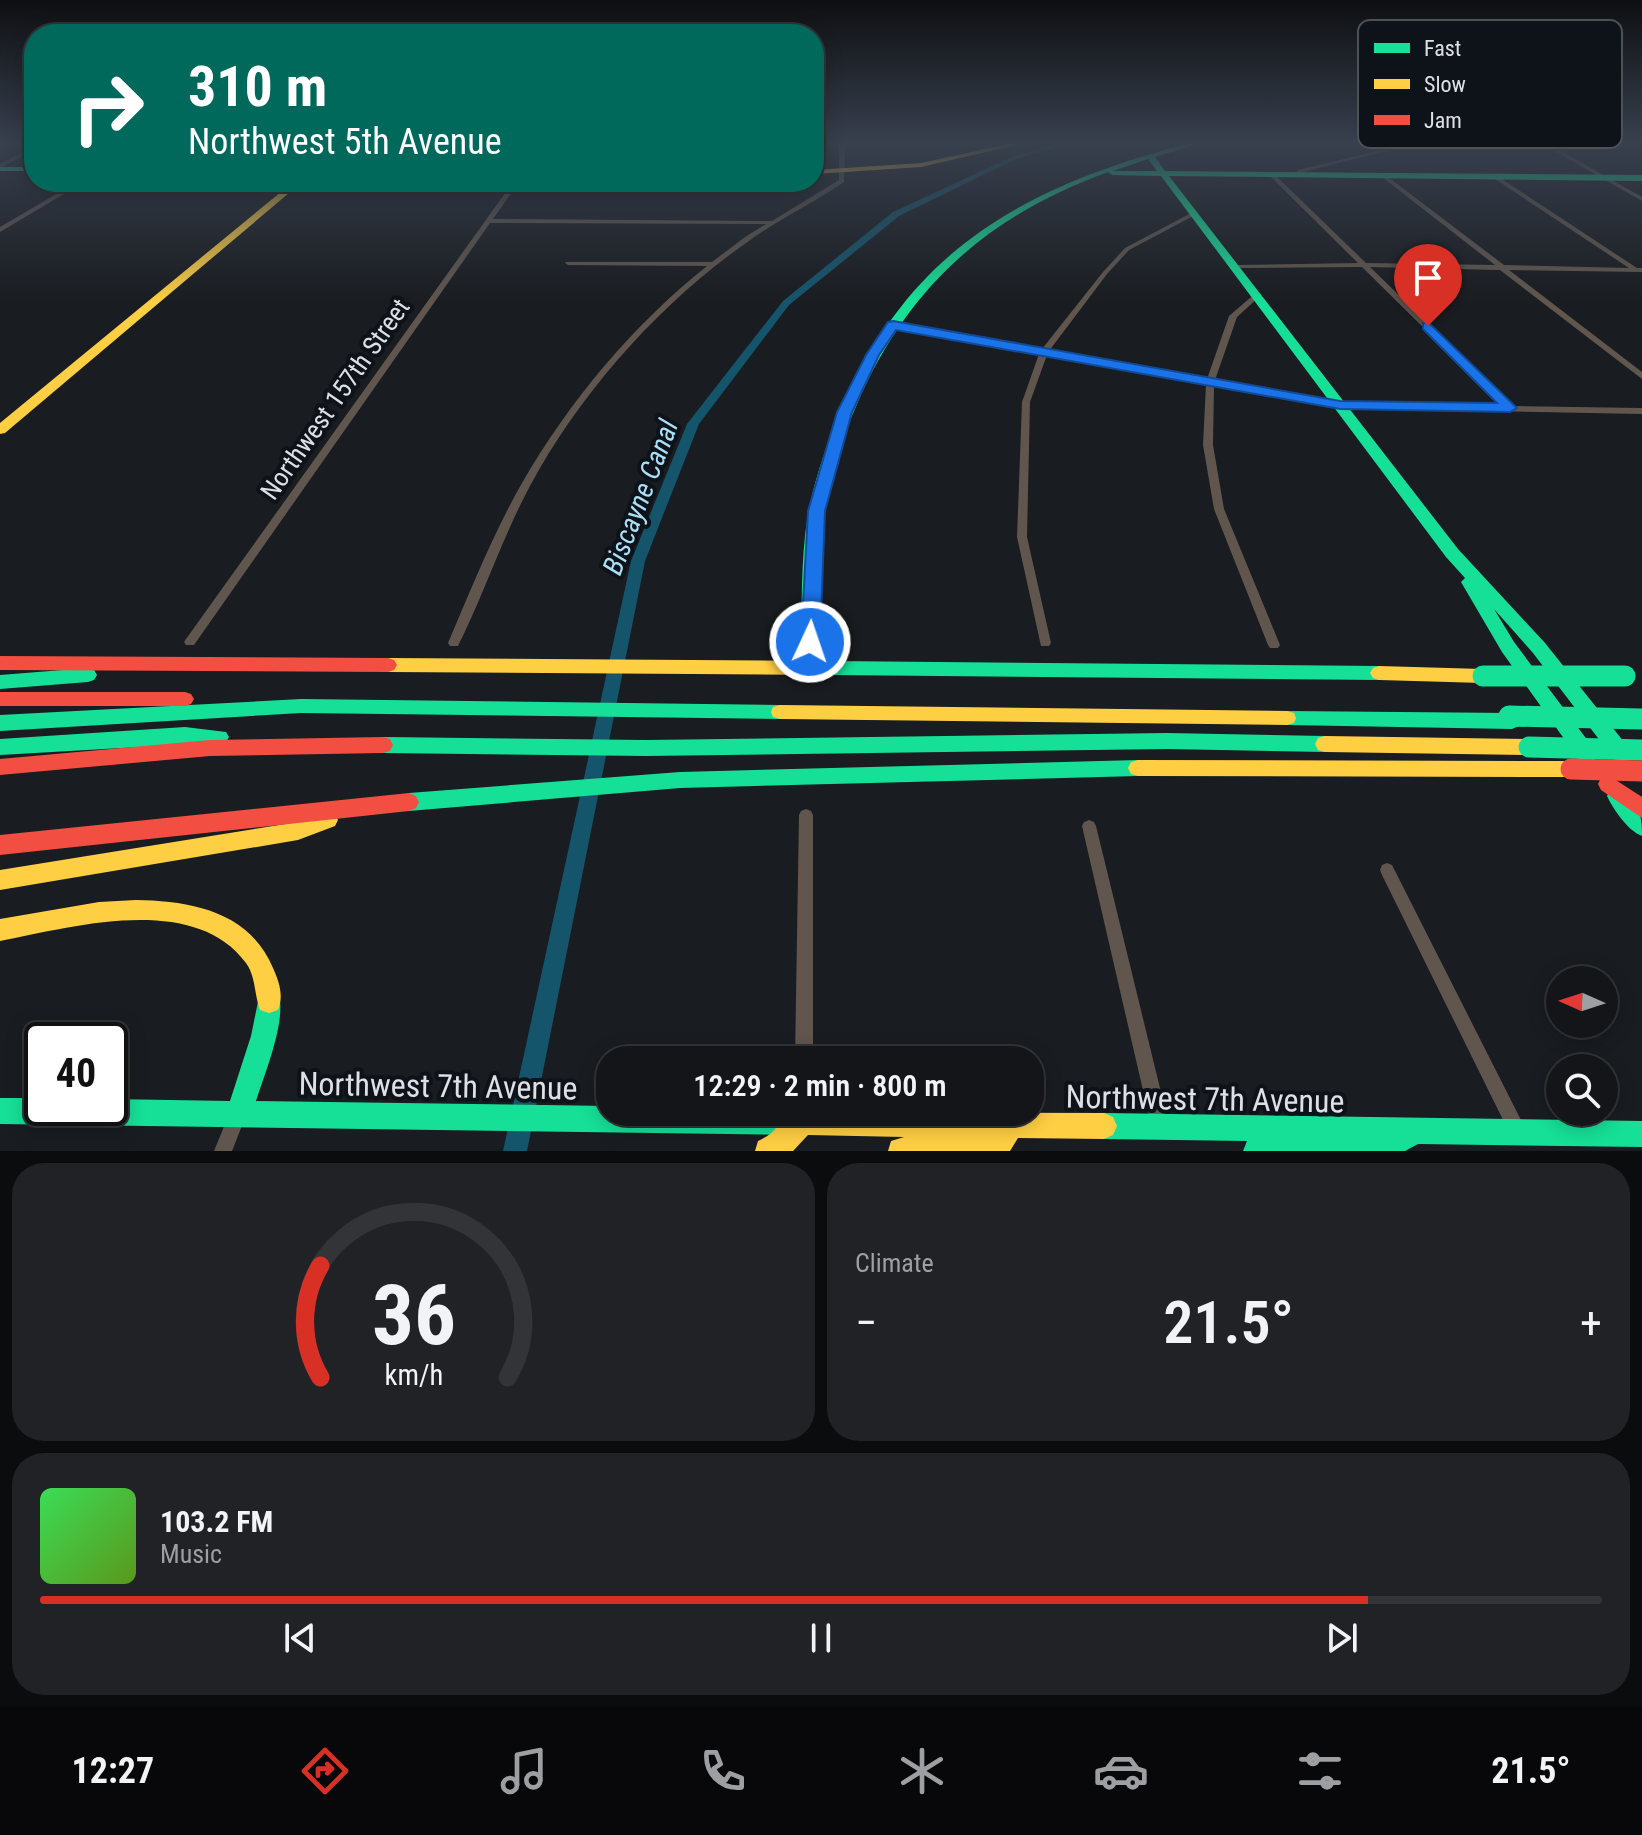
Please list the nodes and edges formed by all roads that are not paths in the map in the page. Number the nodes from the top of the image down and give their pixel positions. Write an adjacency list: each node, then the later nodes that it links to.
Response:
1 (58, 196): 13 (street)
2 (282, 196): 28 (main road)
3 (506, 196): 11 (street, Northwest 157th Street)
4 (817, 196): 12 (street)
5 (1047, 196): 21 (main road)
6 (1181, 196): 10 (main road)
7 (1294, 196): 16 (street)
8 (1409, 196): 18 (street)
9 (1524, 196): 19 (street)
10 (1195, 213): 17 (main road); 22 (street)
11 (488, 221): 12 (street); 30 (street, Northwest 157th Street)
12 (771, 222): 15 (street)
13 (0, 230)
14 (568, 263): 15 (street)
15 (713, 264): 32 (street)
16 (1366, 265): 17 (street); 18 (street); 26 (street)
17 (1237, 267): 20 (main road)
18 (1500, 268): 19 (street); 23 (street)
19 (1640, 271)
20 (1257, 294): 24 (street); 25 (main road)
21 (893, 325): 22 (street); 31 (main road)
22 (1044, 352): 24 (street); 33 (street)
23 (1642, 376)
24 (1210, 383): 25 (street); 34 (street)
25 (1340, 405): 26 (street); 29 (main road)
26 (1510, 408): 27 (street)
27 (1642, 411)
28 (0, 430)
29 (1452, 553): 35 (main road); 36 (main road)
30 (190, 642)
31 (810, 642)
32 (454, 643)
33 (1045, 643)
34 (1274, 645)
35 (1508, 647): 36 (main road); 53 (main road)
36 (1539, 648): 52 (main road)
37 (0, 663): 38 (main road)
38 (455, 666): 39 (main road, bridge); 40 (main road)
39 (1634, 677)
40 (0, 682)
41 (0, 699): 42 (main road)
42 (569, 706): 43 (main road); 44 (main road, bridge)
43 (169, 712): 45 (main road); 46 (main road)
44 (1642, 722)
45 (0, 723)
46 (0, 733)
47 (322, 744): 48 (main road); 49 (main road, bridge); 50 (main road)
48 (0, 747)
49 (1642, 750)
50 (0, 767)
51 (1642, 771): 54 (main road, bridge)
52 (1642, 779)
53 (1608, 784): 55 (main road); 58 (main road)
54 (362, 809): 59 (main road); 61 (main road)
55 (1642, 809)
56 (806, 815): 63 (street)
57 (1089, 826): 70 (street)
58 (1642, 827)
59 (0, 845)
60 (1387, 870): 72 (street)
61 (0, 880)
62 (0, 930): 65 (main road)
63 (804, 1046)
64 (0, 1111): 65 (main road, Northwest 7th Avenue)
65 (239, 1113): 66 (main road, Northwest 7th Avenue); 74 (street)
66 (596, 1119)
67 (796, 1126): 75 (main road)
68 (988, 1126): 69 (main road, Northwest 7th Avenue)
69 (1009, 1127): 70 (main road, Northwest 7th Avenue); 76 (main road)
70 (1161, 1129): 71 (main road, Northwest 7th Avenue)
71 (1415, 1131): 72 (main road, Northwest 7th Avenue); 77 (main road)
72 (1518, 1132): 73 (main road, Northwest 7th Avenue)
73 (1642, 1134)
74 (223, 1151)
75 (768, 1151)
76 (901, 1151)
77 (1256, 1151)

